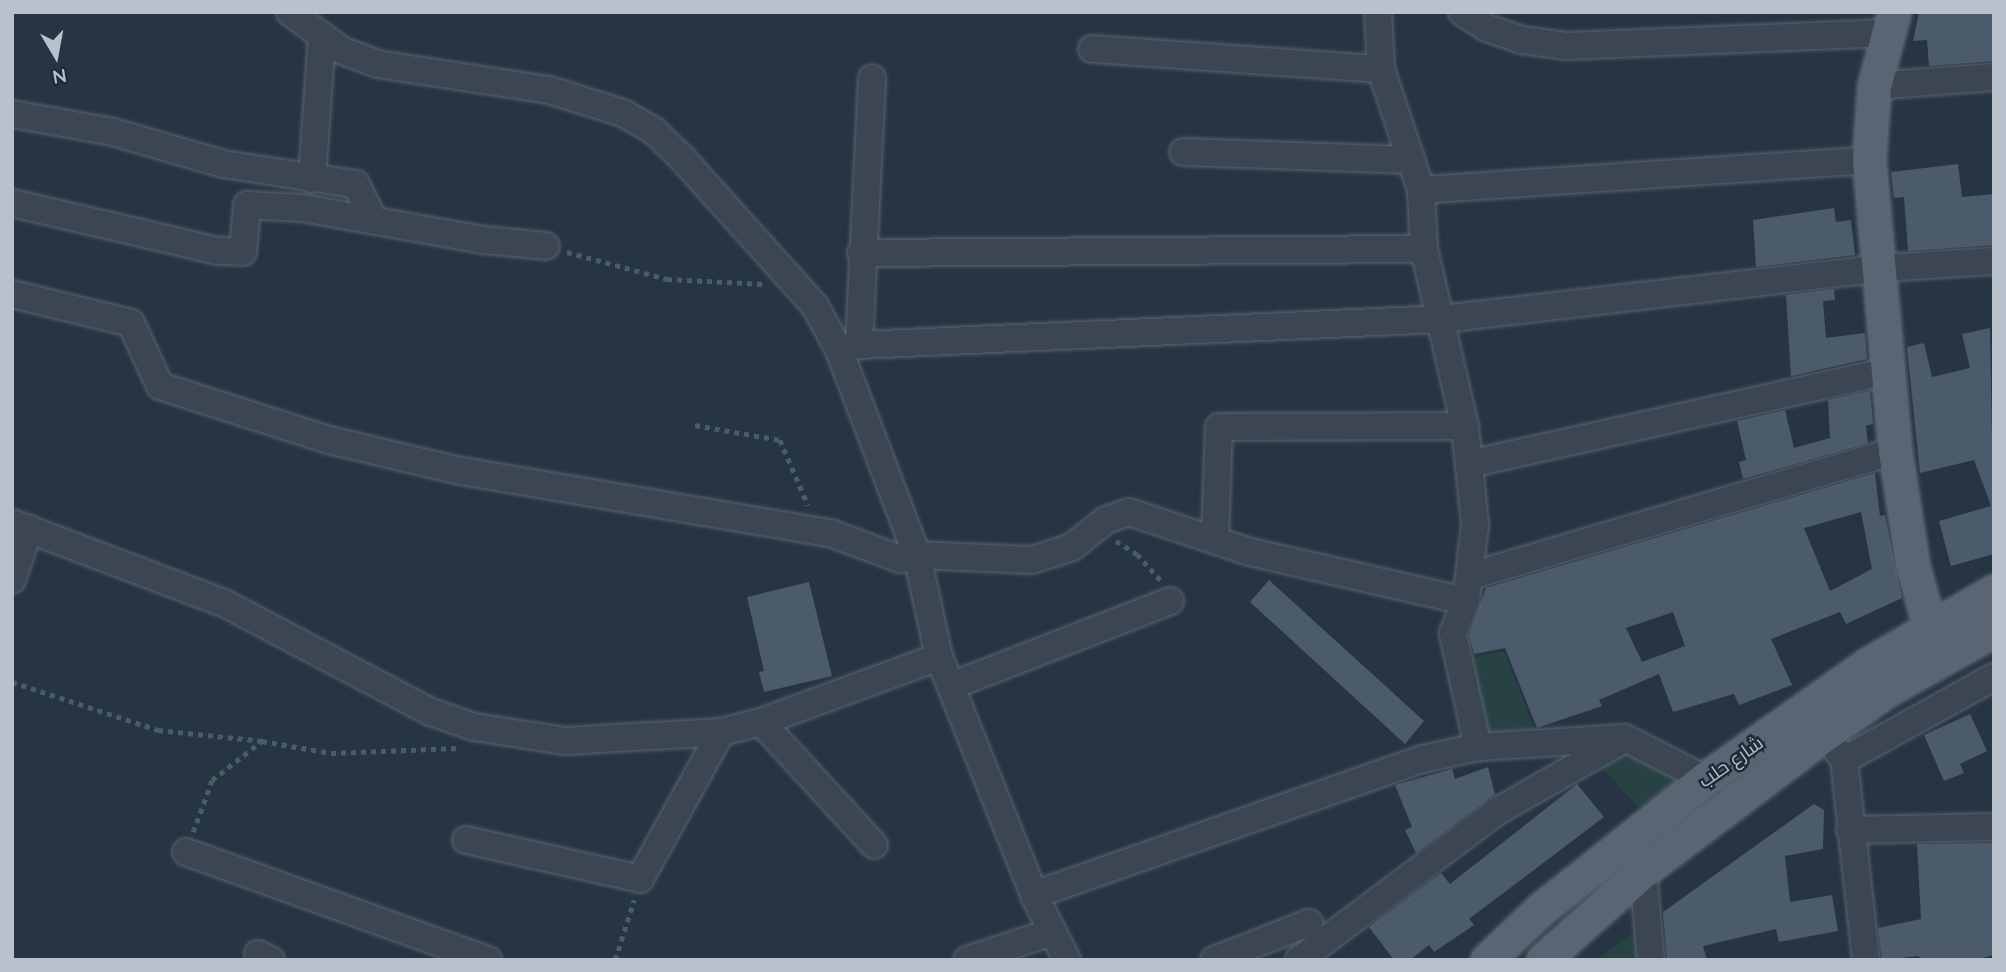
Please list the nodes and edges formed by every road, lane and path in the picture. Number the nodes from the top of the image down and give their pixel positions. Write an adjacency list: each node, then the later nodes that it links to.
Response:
1 (1378, 12): 6 (street)
2 (1462, 12): 4 (street)
3 (308, 21): 14 (street); 23 (street)
4 (1891, 23): 9 (main road)
5 (1092, 49): 6 (street)
6 (1381, 69): 12 (street)
7 (1994, 77): 9 (street)
8 (872, 78): 20 (street)
9 (1874, 86): 13 (main road)
10 (12, 114): 14 (street)
11 (1183, 152): 12 (street)
12 (1412, 160): 15 (street)
13 (1869, 160): 15 (street); 22 (main road)
14 (312, 179): 17 (street)
15 (1421, 190): 19 (street)
16 (12, 203): 17 (street)
17 (373, 219): 18 (street)
18 (546, 246): 23 (path)
19 (1424, 249): 20 (street); 25 (street)
20 (861, 253): 26 (street)
21 (1994, 261): 22 (street)
22 (1882, 268): 25 (street); 27 (main road)
23 (797, 286): 26 (street)
24 (12, 294): 34 (street)
25 (1443, 318): 26 (street); 29 (street)
26 (849, 348): 36 (street)
27 (1888, 371): 30 (main road); 31 (street)
28 (695, 425): 34 (path)
29 (1465, 426): 31 (street); 35 (street)
30 (1895, 451): 38 (street); 42 (main road)
31 (1469, 464): 38 (street)
32 (1106, 520): 35 (street); 36 (street); 40 (path)
33 (20, 526): 37 (street); 48 (street)
34 (830, 533): 36 (street)
35 (1215, 540): 38 (street)
36 (917, 555): 43 (street)
37 (12, 580)
38 (1468, 589): 53 (street)
39 (1994, 591): 42 (main road, شارع حلب)
40 (1170, 601): 46 (street)
41 (1994, 630): 42 (main road, شارع حلب)
42 (1942, 638): 50 (main road, شارع حلب)
43 (939, 657): 46 (street); 47 (street)
44 (1994, 677): 50 (street)
45 (12, 682): 52 (path)
46 (951, 686): 62 (street)
47 (761, 722): 49 (street); 58 (street)
48 (474, 727): 49 (street); 52 (path)
49 (720, 732): 61 (street)
50 (1825, 734): 54 (main road, شارع حلب); 56 (street); 60 (main road, شارع حلب)
51 (1625, 738): 53 (street); 54 (street); 70 (street)
52 (262, 741): 59 (path)
53 (1478, 747): 62 (street)
54 (1705, 779): 71 (main road, شارع حلب)
55 (1994, 827): 56 (street)
56 (1850, 830): 74 (street)
57 (466, 840): 61 (street)
58 (874, 845)
59 (186, 852): 65 (street)
60 (1643, 871): 72 (main road, شارع حلب); 73 (street)
61 (640, 879): 66 (path)
62 (1034, 895): 64 (street)
63 (1309, 923): 69 (street)
64 (1052, 932): 67 (street); 68 (street)
65 (488, 960)
66 (615, 960)
67 (967, 960)
68 (1067, 960)
69 (1214, 960)
70 (1299, 960)
71 (1487, 960)
72 (1543, 960)
73 (1651, 960)
74 (1866, 960)

